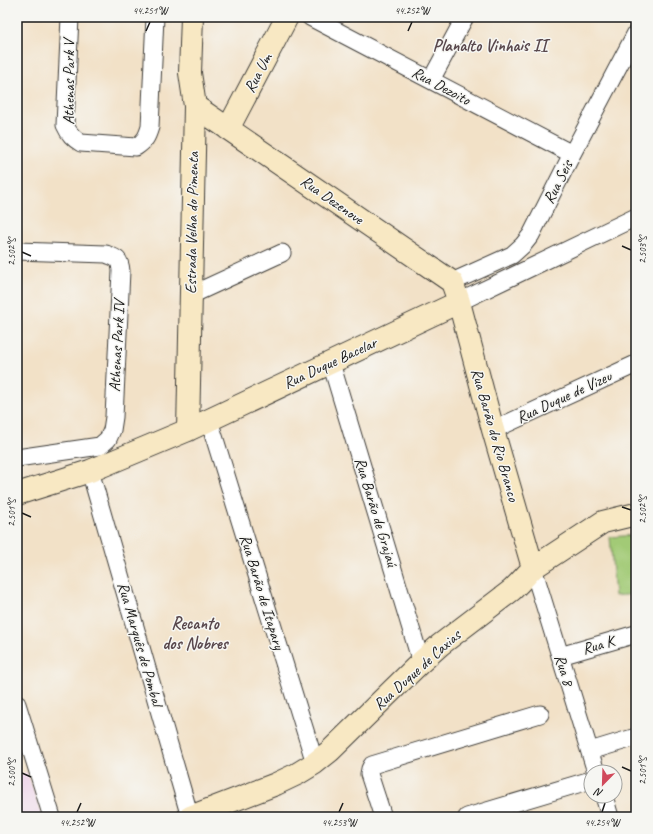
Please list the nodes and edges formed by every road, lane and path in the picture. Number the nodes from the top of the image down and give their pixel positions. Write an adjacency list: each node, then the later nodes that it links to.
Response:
1 (70, 17): 2 (street, Athenas Park V)
2 (155, 17)
3 (192, 17): 9 (main road, Estrada Velha do Pimenta)
4 (287, 17): 10 (main road, Rua Um)
5 (310, 17): 8 (street, Rua Dezoito)
6 (465, 17): 8 (street)
7 (634, 44): 11 (street, Rua Seis)
8 (431, 80): 11 (street, Rua Dezoito)
9 (195, 106): 10 (main road, Rua Dezenove); 16 (main road, Estrada Velha do Pimenta)
10 (228, 129): 15 (main road, Rua Dezenove)
11 (572, 154): 15 (street, Rua Seis)
12 (636, 217): 15 (street, Rua Duque Bacelar)
13 (17, 251): 22 (street, Athenas Park IV)
14 (282, 253): 16 (street)
15 (455, 292): 17 (main road, Rua Duque Bacelar); 21 (main road, Rua Barão do Rio Branco)
16 (191, 295): 20 (main road, Estrada Velha do Pimenta)
17 (331, 363): 19 (main road, Rua Duque Bacelar); 31 (street, Rua Barão de Grajaú)
18 (636, 364): 21 (street, Rua Duque de Vizeu)
19 (209, 420): 20 (main road, Rua Duque Bacelar); 36 (street, Rua Barão de Itapary)
20 (188, 430): 23 (main road, Rua Duque Bacelar)
21 (493, 430): 28 (main road, Rua Barão do Rio Branco)
22 (17, 458)
23 (90, 471): 24 (main road, Rua Duque Bacelar); 41 (street, Rua Marquês de Pombal)
24 (17, 494)
25 (636, 508): 27 (street, Rua Duque de Caxias)
26 (636, 514): 27 (main road)
27 (603, 522): 28 (main road, Rua Duque de Caxias)
28 (533, 568): 30 (street, Rua 8); 31 (main road, Rua Duque de Caxias)
29 (636, 634): 30 (street, Rua K)
30 (560, 656): 35 (street, Rua 8)
31 (421, 662): 36 (main road, Rua Duque de Caxias)
32 (17, 704): 40 (street)
33 (540, 714): 42 (street)
34 (636, 737): 35 (street)
35 (590, 751): 37 (street, Rua 8)
36 (315, 763): 41 (main road, Rua Duque de Caxias)
37 (594, 764)
38 (583, 782): 43 (street)
39 (606, 804): 44 (street)
40 (52, 817)
41 (190, 817)
42 (383, 817)
43 (467, 817)
44 (610, 817)

